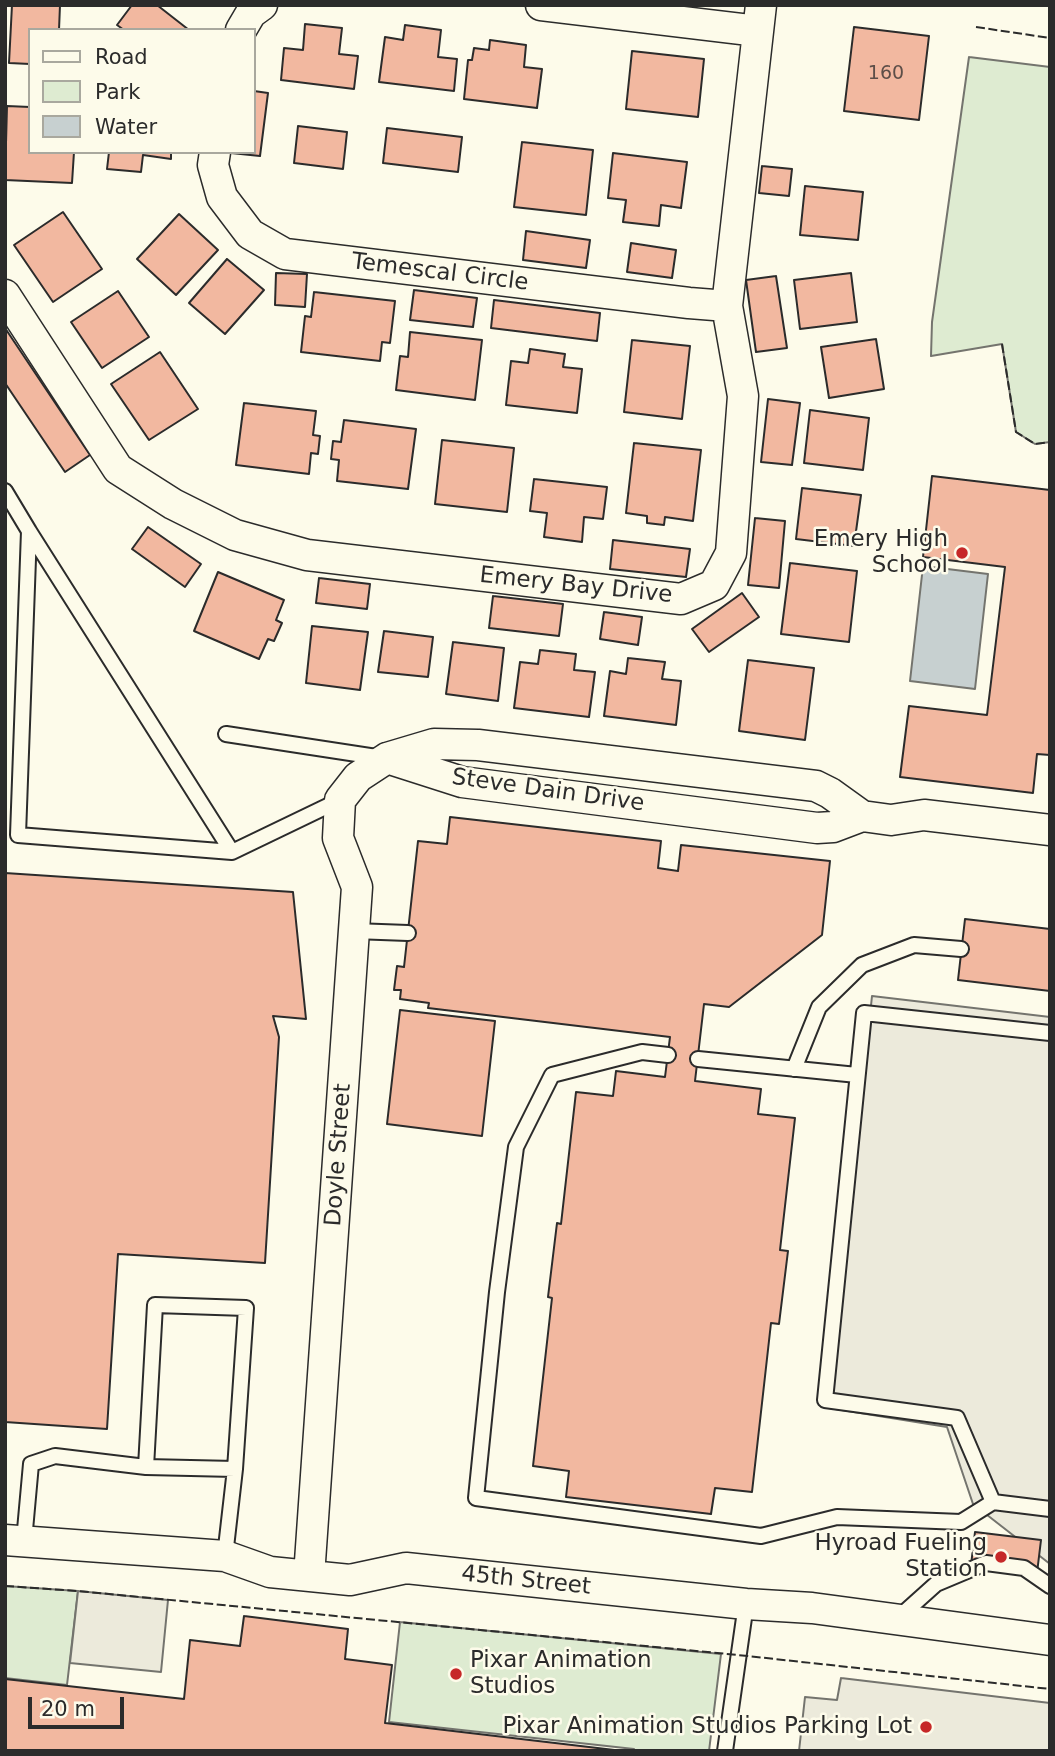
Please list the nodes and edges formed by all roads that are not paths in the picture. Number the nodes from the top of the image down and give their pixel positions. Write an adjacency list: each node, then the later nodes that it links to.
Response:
1 (262, 5): 4 (street)
2 (541, 5): 3 (street)
3 (760, 18): 7 (street, Emery Bay Drive)
4 (241, 28)
5 (215, 154): 7 (street, Temescal Circle)
6 (5, 295): 7 (street, Emery Bay Drive)
7 (727, 306)
8 (5, 491): 9 (lane)
9 (29, 530): 15 (lane); 15 (lane)
10 (226, 734): 11 (lane)
11 (387, 758): 12 (street); 13 (street, Steve Dain Drive); 13 (street, Steve Dain Drive)
12 (340, 800): 15 (lane); 16 (street, Doyle Street)
13 (862, 816): 14 (street, Steve Dain Drive)
14 (1050, 830)
15 (232, 852)
16 (354, 931): 17 (lane); 30 (street, Doyle Street)
17 (408, 933)
18 (961, 949): 22 (lane)
19 (1050, 1033): 23 (lane)
20 (668, 1055): 26 (lane)
21 (698, 1059): 22 (lane)
22 (794, 1069): 23 (lane)
23 (857, 1075): 26 (lane)
24 (146, 1467): 25 (lane); 25 (lane); 28 (lane)
25 (234, 1469): 29 (lane)
26 (993, 1502): 27 (lane)
27 (1050, 1509)
28 (15, 1540): 29 (street, 45th Street)
29 (225, 1556): 30 (street, 45th Street)
30 (309, 1576): 32 (street, 45th Street)
31 (1050, 1586): 33 (lane)
32 (746, 1604): 33 (street, 45th Street); 35 (lane)
33 (896, 1619): 34 (street, 45th Street)
34 (1050, 1640)
35 (725, 1751)

